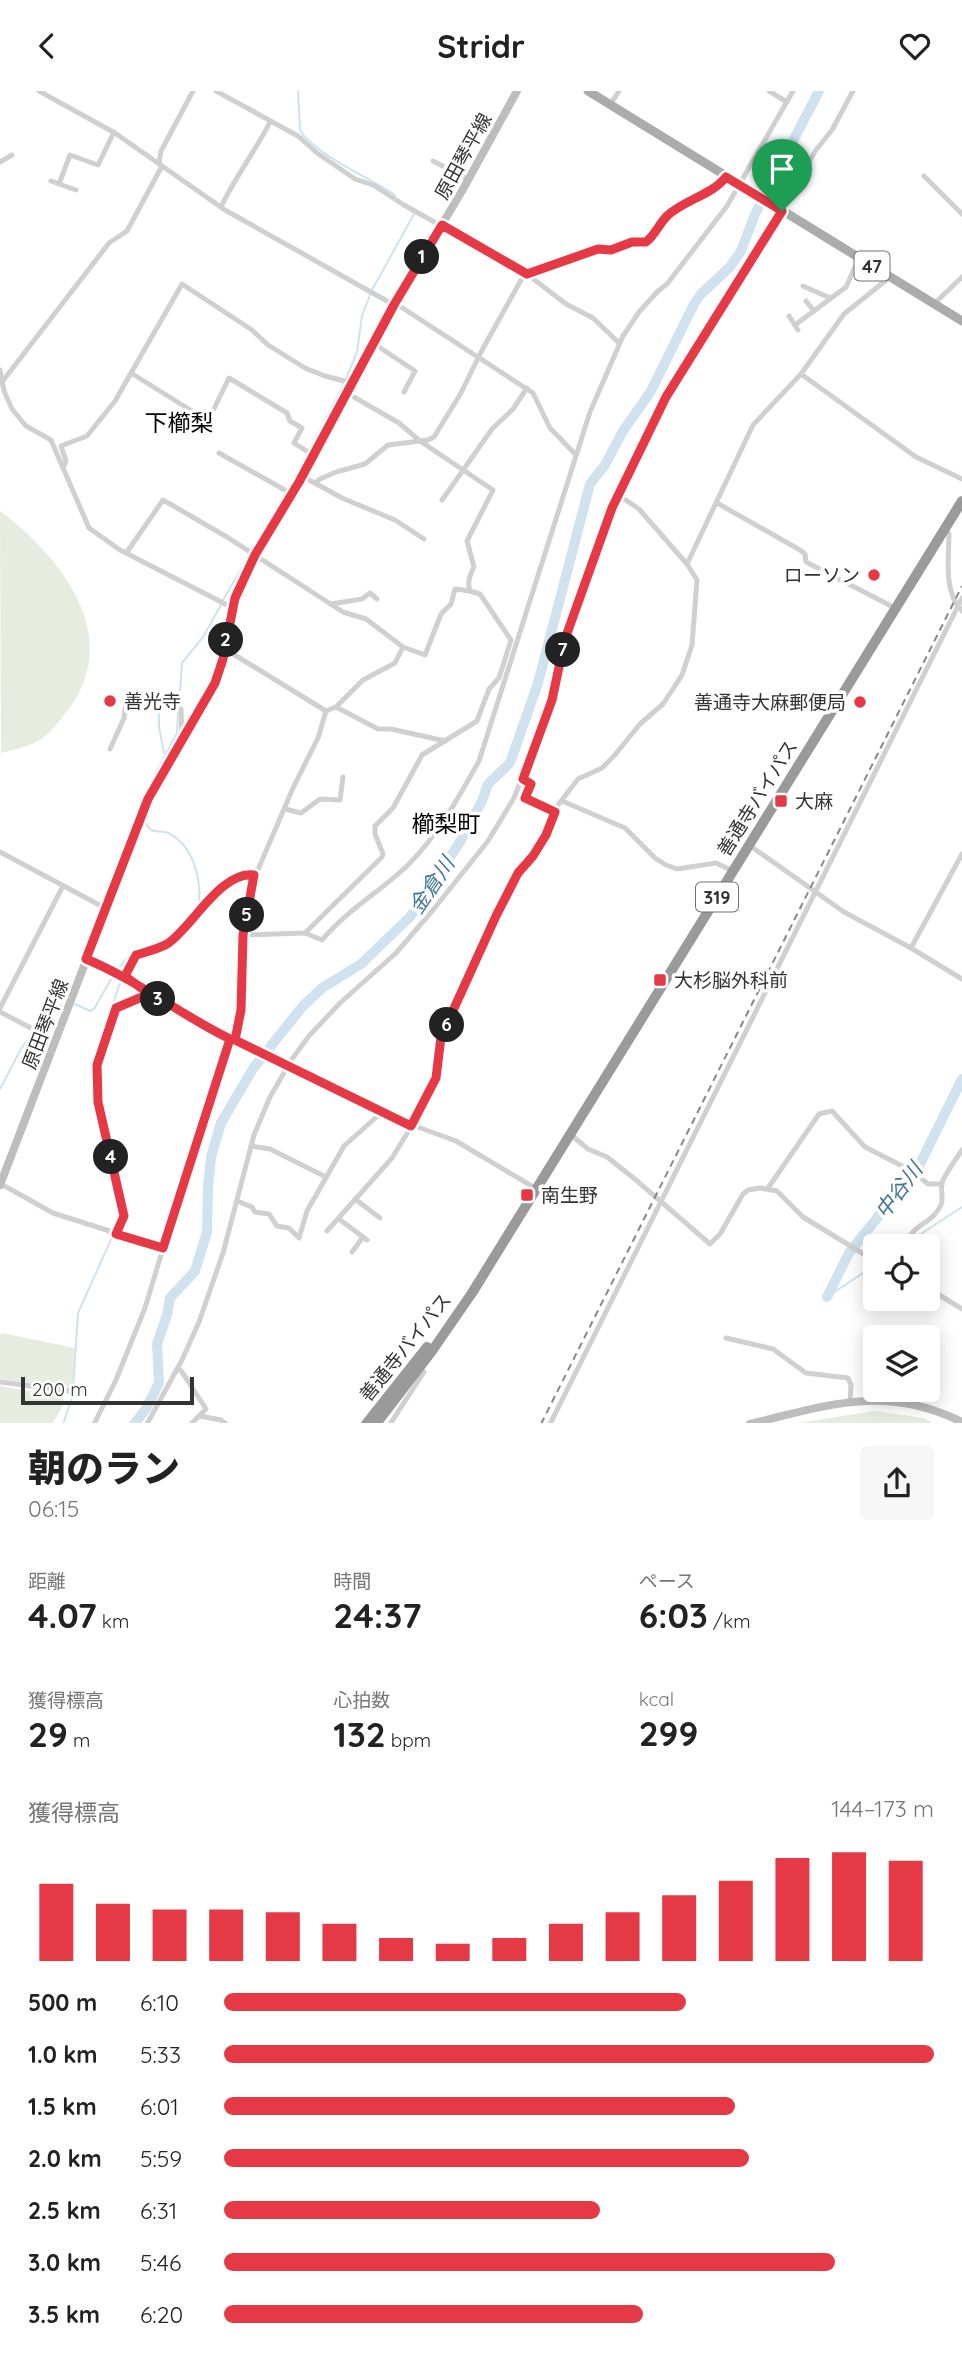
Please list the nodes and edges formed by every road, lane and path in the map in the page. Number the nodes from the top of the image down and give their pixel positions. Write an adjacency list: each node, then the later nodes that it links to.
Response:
1 (39, 91): 13 (street)
2 (193, 91): 18 (street)
3 (216, 91): 12 (street)
4 (517, 91): 22 (main road, 原田琴平線)
5 (588, 91): 11 (main road, 47)
6 (619, 91): 11 (street)
7 (769, 91): 10 (street)
8 (793, 91): 10 (street)
9 (853, 91): 28 (street)
10 (787, 102): 25 (street)
11 (610, 105): 21 (main road, 47)
12 (270, 122): 27 (street); 30 (street)
13 (114, 132): 15 (street); 18 (street)
14 (12, 155): 16 (street)
15 (100, 160): 19 (street); 24 (street)
16 (0, 162)
17 (439, 162): 22 (street)
18 (161, 164): 27 (street); 50 (street)
19 (106, 165)
20 (924, 176): 29 (street)
21 (726, 177): 25 (main road, 47); 32 (street)
22 (469, 180): 30 (main road, 原田琴平線)
23 (51, 181): 24 (street)
24 (59, 184): 26 (street)
25 (741, 186): 28 (main road, 47); 44 (street)
26 (76, 190)
27 (221, 207): 38 (street)
28 (782, 211): 31 (main road, 47); 89 (street)
29 (962, 214)
30 (442, 225): 32 (street); 38 (main road, 原田琴平線)
31 (859, 258): 33 (main road, 47); 36 (street)
32 (527, 274): 44 (street); 45 (street)
33 (890, 277): 39 (main road, 47); 48 (street)
34 (962, 277): 39 (street)
35 (803, 286): 36 (street)
36 (831, 298): 40 (street)
37 (806, 301): 40 (street)
38 (394, 304): 43 (main road, 原田琴平線); 45 (street)
39 (934, 304): 42 (main road, 47)
40 (814, 311): 41 (street)
41 (789, 316)
42 (962, 321)
43 (373, 343): 49 (main road, 原田琴平線); 52 (street)
44 (619, 343): 57 (street)
45 (478, 357): 51 (street); 54 (street)
46 (0, 370): 50 (street)
47 (131, 373): 49 (street); 56 (street); 58 (street)
48 (802, 374): 61 (street); 67 (street)
49 (348, 381): 53 (main road, 原田琴平線)
50 (1, 383): 58 (street)
51 (527, 388): 57 (street); 59 (street)
52 (404, 392)
53 (347, 393): 54 (street); 56 (main road, 原田琴平線)
54 (421, 442): 59 (street); 62 (street)
55 (219, 453): 63 (street)
56 (310, 453): 60 (main road, 原田琴平線)
57 (576, 455): 82 (street)
58 (63, 468): 70 (street)
59 (464, 470): 65 (street); 73 (street)
60 (302, 476): 62 (street); 63 (main road, 原田琴平線)
61 (962, 479)
62 (315, 483): 69 (street)
63 (289, 492): 71 (main road, 原田琴平線)
64 (620, 496): 72 (street)
65 (442, 500)
66 (962, 501): 68 (highway, 善通寺バイパス / 319)
67 (717, 503): 72 (street); 78 (street)
68 (945, 528): 78 (highway, 善通寺バイパス / 319); 79 (street)
69 (424, 539)
70 (127, 552): 71 (street); 77 (street)
71 (252, 553): 76 (street); 77 (main road, 原田琴平線)
72 (687, 564): 90 (street)
73 (470, 591): 80 (street); 82 (street)
74 (962, 598): 79 (street)
75 (377, 599): 76 (street)
76 (331, 604): 80 (street)
77 (233, 608): 81 (main road, 原田琴平線)
78 (895, 608): 93 (highway, 善通寺バイパス / 319)
79 (960, 609): 99 (street)
80 (403, 647): 83 (street)
81 (225, 649): 84 (street); 85 (main road, 原田琴平線)
82 (501, 679): 86 (street); 101 (street)
83 (336, 707): 84 (street); 86 (street)
84 (326, 711): 91 (street)
85 (182, 738): 87 (street); 100 (main road, 原田琴平線)
86 (445, 741): 101 (street)
87 (110, 749)
88 (343, 777): 91 (street)
89 (523, 779): 92 (street); 111 (street)
90 (562, 801): 92 (street); 96 (street)
91 (285, 809): 97 (street)
92 (555, 812): 113 (street)
93 (749, 845): 96 (highway, 善通寺バイパス / 319); 99 (street)
94 (0, 852): 98 (street)
95 (962, 854): 103 (street)
96 (733, 870): 114 (highway, 善通寺バイパス / 319)
97 (254, 875): 102 (street); 105 (street)
98 (63, 886): 100 (street); 108 (street)
99 (815, 893): 103 (street); 123 (street)
100 (105, 908): 104 (main road, 原田琴平線)
101 (305, 933): 102 (street)
102 (243, 935): 109 (street)
103 (911, 948): 106 (street)
104 (86, 959): 105 (street); 110 (main road, 原田琴平線)
105 (120, 974): 107 (street)
106 (962, 979)
107 (149, 994): 109 (street); 128 (street)
108 (0, 1010): 110 (street)
109 (233, 1039): 111 (street); 130 (street)
110 (56, 1041): 118 (main road, 原田琴平線)
111 (288, 1066): 112 (street); 115 (street)
112 (381, 1113): 113 (street); 117 (street)
113 (411, 1126): 120 (street); 122 (street)
114 (570, 1134): 120 (highway, 善通寺バイパス / 319); 123 (street)
115 (251, 1146): 117 (street); 124 (street)
116 (962, 1150): 119 (street)
117 (326, 1177): 124 (street)
118 (0, 1184): 128 (street)
119 (942, 1184): 121 (street); 129 (street)
120 (535, 1188): 133 (highway, 善通寺バイパス / 319)
121 (768, 1188): 123 (street); 132 (street)
122 (355, 1199): 125 (street); 126 (street)
123 (660, 1200): 151 (street)
124 (237, 1201): 137 (street)
125 (380, 1218)
126 (339, 1219): 127 (street); 131 (street)
127 (327, 1231)
128 (115, 1234): 130 (street)
129 (911, 1234)
130 (163, 1248): 144 (street)
131 (352, 1252)
132 (863, 1254)
133 (472, 1293): 148 (highway, 善通寺バイパス / 319); 149 (highway, 善通寺バイパス / 319)
134 (940, 1295): 135 (street)
135 (962, 1309)
136 (726, 1338): 141 (street)
137 (178, 1368): 142 (street); 145 (street)
138 (424, 1371): 150 (street)
139 (0, 1382): 140 (street)
140 (85, 1393)
141 (850, 1402): 143 (main road); 152 (main road)
142 (200, 1416): 146 (street); 147 (street)
143 (962, 1422)
144 (94, 1423)
145 (147, 1423)
146 (191, 1423)
147 (226, 1423)
148 (366, 1423)
149 (376, 1423)
150 (390, 1423)
151 (550, 1423)
152 (750, 1423)

